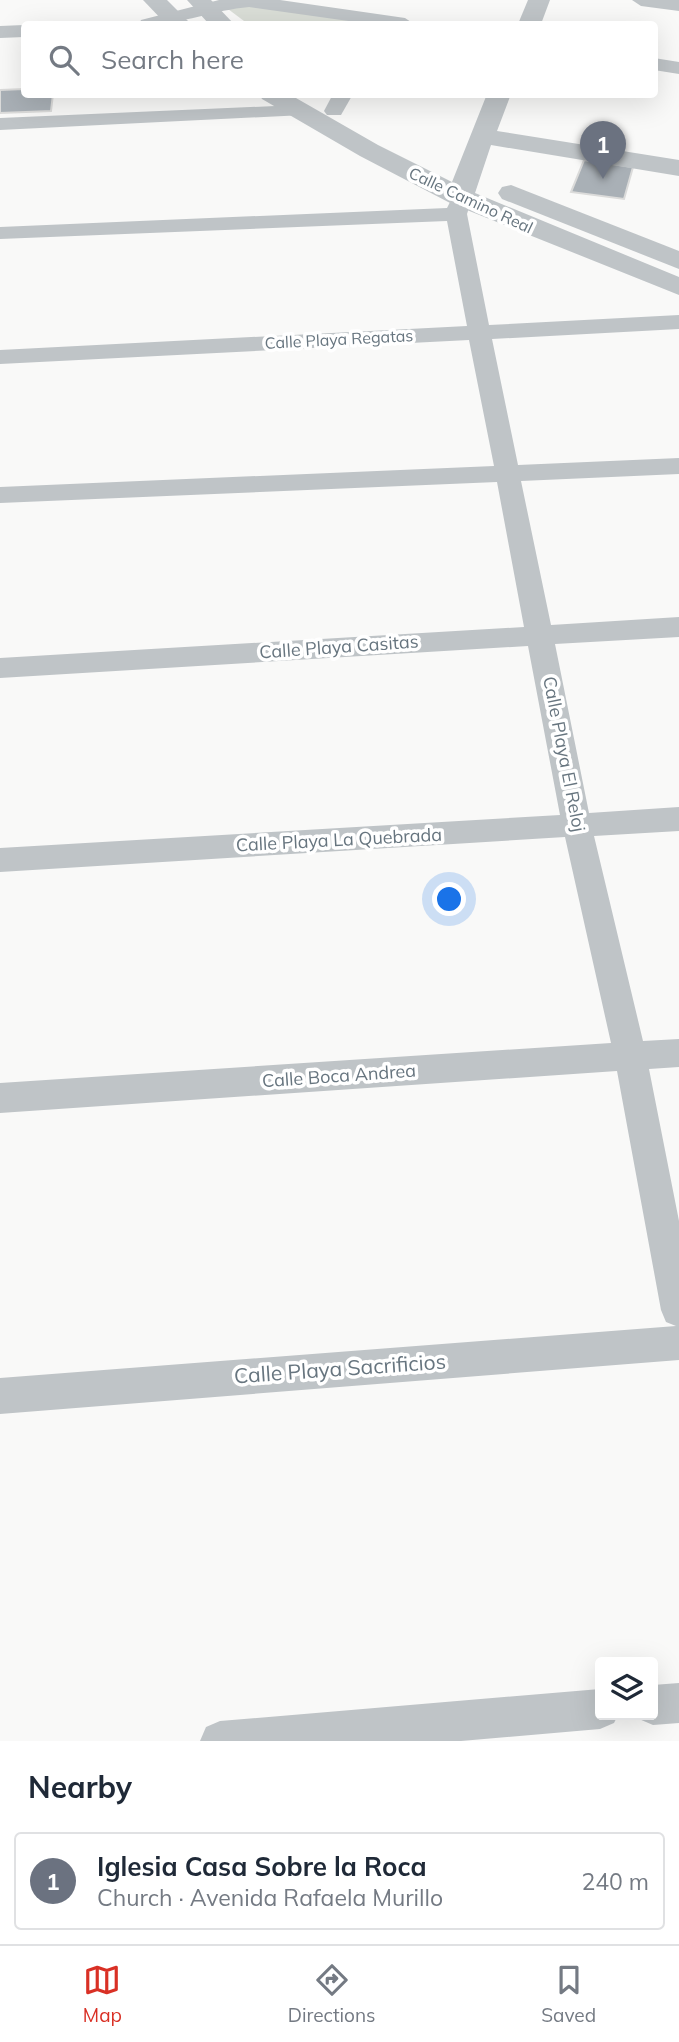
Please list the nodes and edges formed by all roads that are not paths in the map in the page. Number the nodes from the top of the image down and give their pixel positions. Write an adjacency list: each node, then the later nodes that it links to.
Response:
1 (154, 0): 6 (street)
2 (539, 0): 9 (street)
3 (641, 0): 4 (street)
4 (679, 5)
5 (209, 11): 7 (street); 8 (street)
6 (175, 21)
7 (179, 21)
8 (369, 21)
9 (531, 21)
10 (21, 31): 11 (street)
11 (0, 32)
12 (658, 65): 13 (street)
13 (679, 68)
14 (285, 98): 16 (street, Calle Camino Real)
15 (497, 98): 19 (street)
16 (303, 103): 17 (street, Calle Camino Real); 18 (street); 22 (street, Calle Camino Real)
17 (338, 103): 22 (street, Calle Camino Real)
18 (0, 124)
19 (484, 129): 20 (street); 21 (street); 22 (street)
20 (679, 153)
21 (679, 168)
22 (461, 196): 23 (street); 24 (street, Calle Camino Real); 25 (street, Calle Camino Real); 27 (street, Calle Playa El Reloj)
23 (0, 233)
24 (679, 261)
25 (679, 288)
26 (679, 322): 27 (street, Calle Playa Regatas)
27 (481, 331): 28 (street, Calle Playa Regatas); 30 (street, Calle Playa El Reloj)
28 (0, 357)
29 (679, 466): 30 (street)
30 (509, 472): 31 (street); 33 (street, Calle Playa El Reloj)
31 (0, 495)
32 (679, 627): 33 (street, Calle Playa Casitas)
33 (541, 635): 34 (street, Calle Playa Casitas); 36 (street, Calle Playa El Reloj)
34 (0, 668)
35 (679, 819): 36 (street, Calle Playa La Quebrada)
36 (577, 825): 37 (street, Calle Playa La Quebrada); 39 (street, Calle Playa El Reloj)
37 (0, 860)
38 (679, 1053): 39 (street, Calle Boca Andrea)
39 (630, 1056): 40 (street, Calle Boca Andrea); 41 (street, Calle Playa El Reloj)
40 (0, 1098)
41 (679, 1310)
42 (679, 1343): 43 (street, Calle Playa Sacrificios)
43 (0, 1396)
44 (679, 1703): 45 (street)
45 (658, 1705)
46 (595, 1709): 47 (street)
47 (220, 1741)

